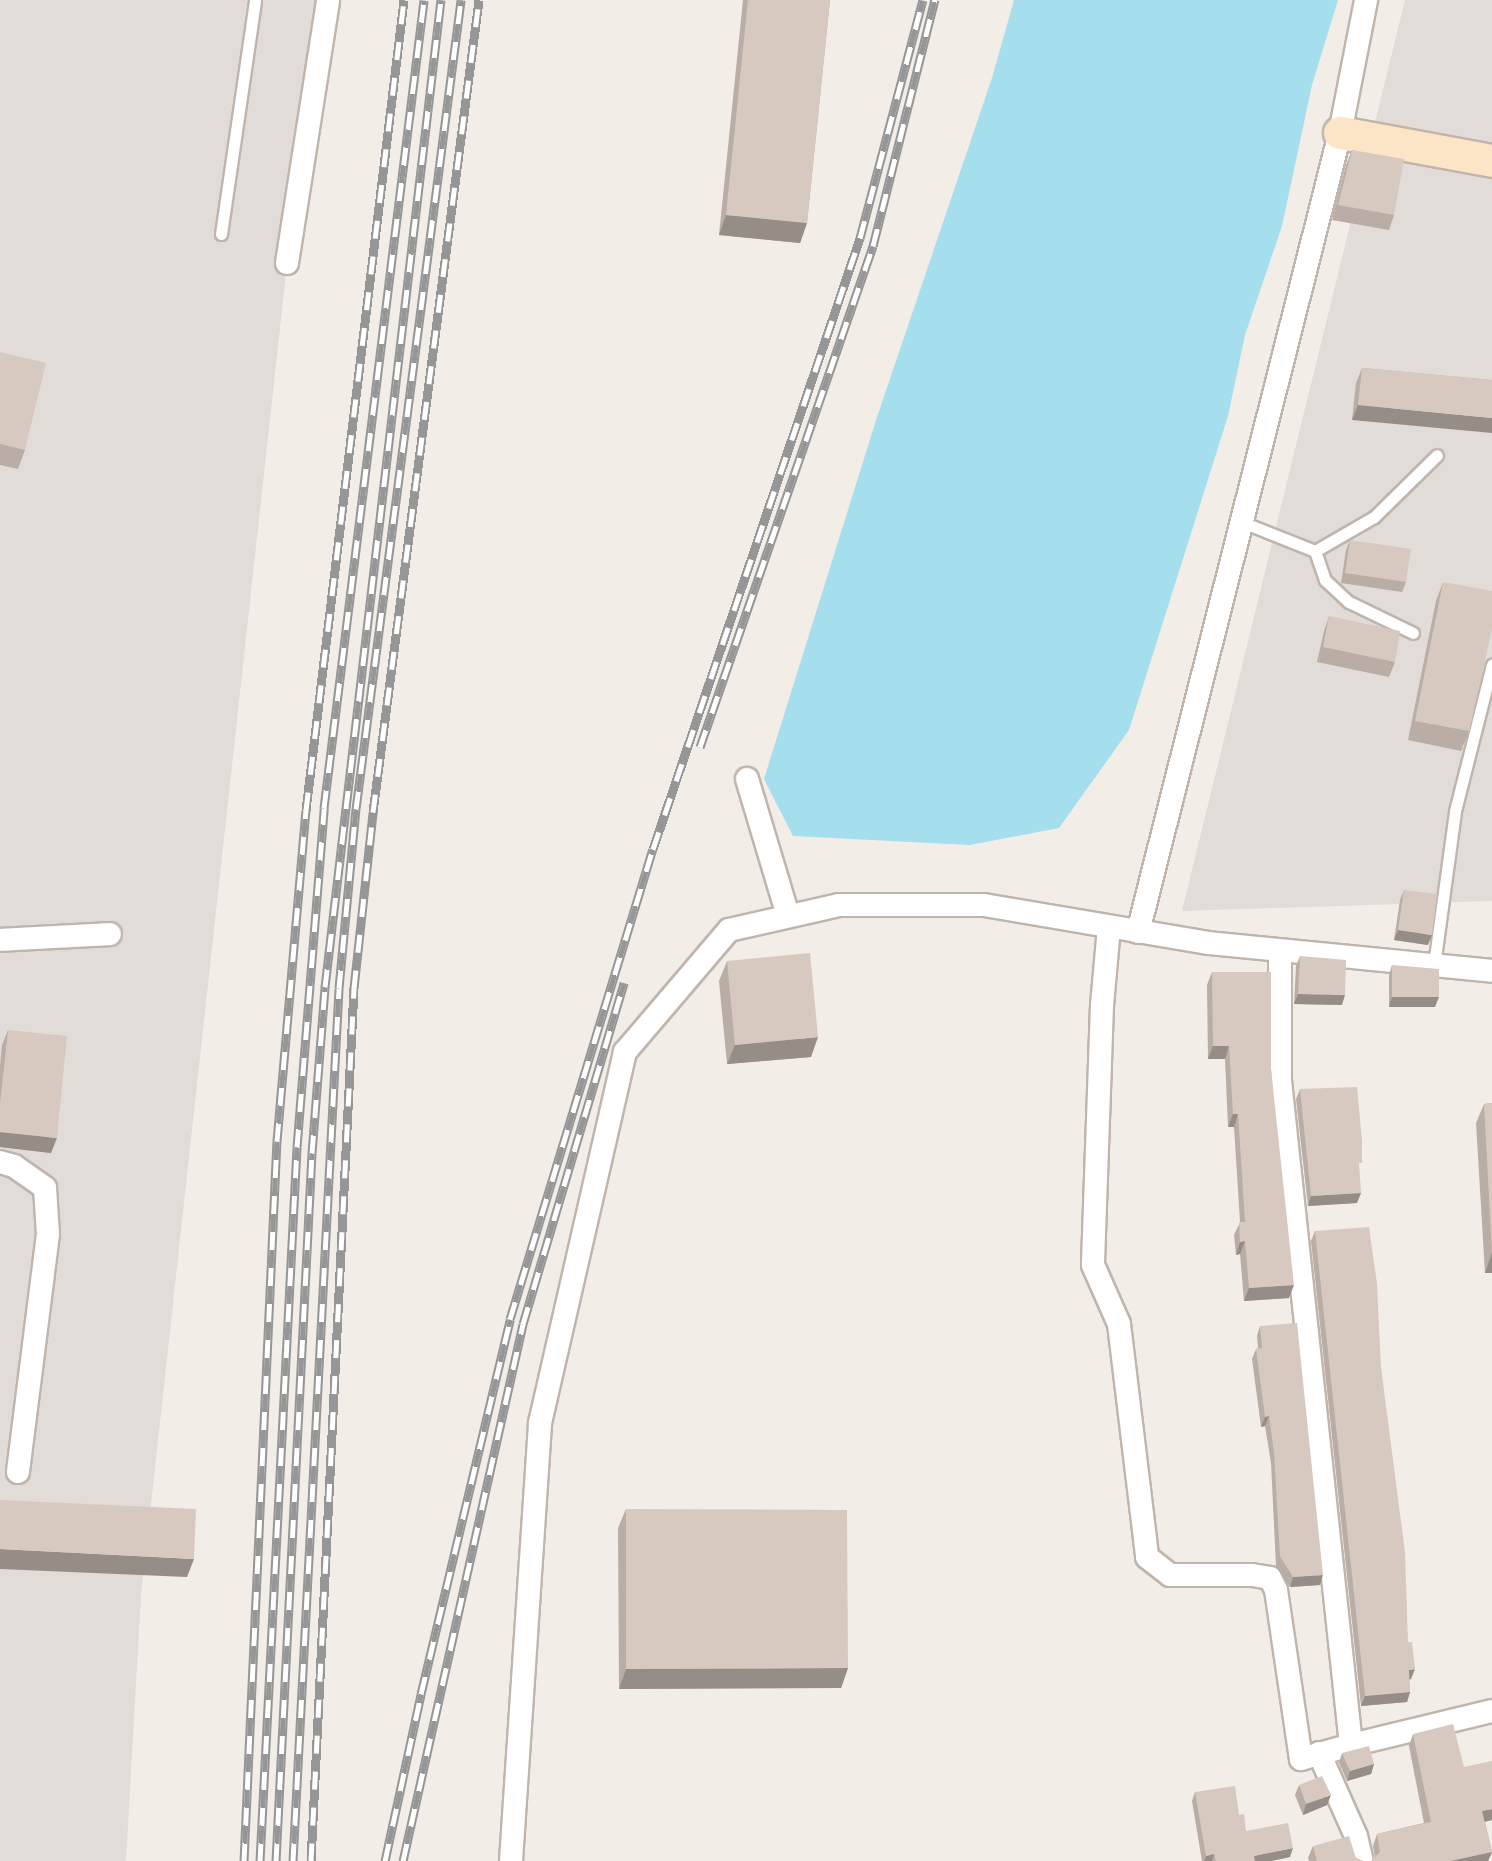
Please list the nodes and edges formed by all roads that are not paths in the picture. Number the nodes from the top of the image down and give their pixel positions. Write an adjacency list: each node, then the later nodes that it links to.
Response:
1 (255, 0): 6 (lane)
2 (328, 0): 7 (street)
3 (1366, 0): 4 (street)
4 (1340, 133): 5 (street); 9 (street)
5 (1492, 161)
6 (221, 234)
7 (287, 263)
8 (1437, 455): 10 (lane)
9 (1242, 522): 10 (lane); 16 (street)
10 (1315, 551): 11 (lane)
11 (1413, 633)
12 (1492, 665): 20 (lane)
13 (747, 779): 14 (street)
14 (788, 916): 15 (street); 27 (street)
15 (1109, 927): 16 (street); 26 (street)
16 (1138, 932): 19 (street)
17 (110, 934): 18 (street)
18 (0, 940)
19 (1280, 951): 20 (street); 25 (street)
20 (1434, 965): 21 (street)
21 (1492, 971)
22 (0, 1162): 23 (street)
23 (18, 1472)
24 (1492, 1711): 25 (street)
25 (1351, 1745): 26 (street)
26 (1319, 1753): 28 (street)
27 (511, 1861)
28 (1362, 1861)

